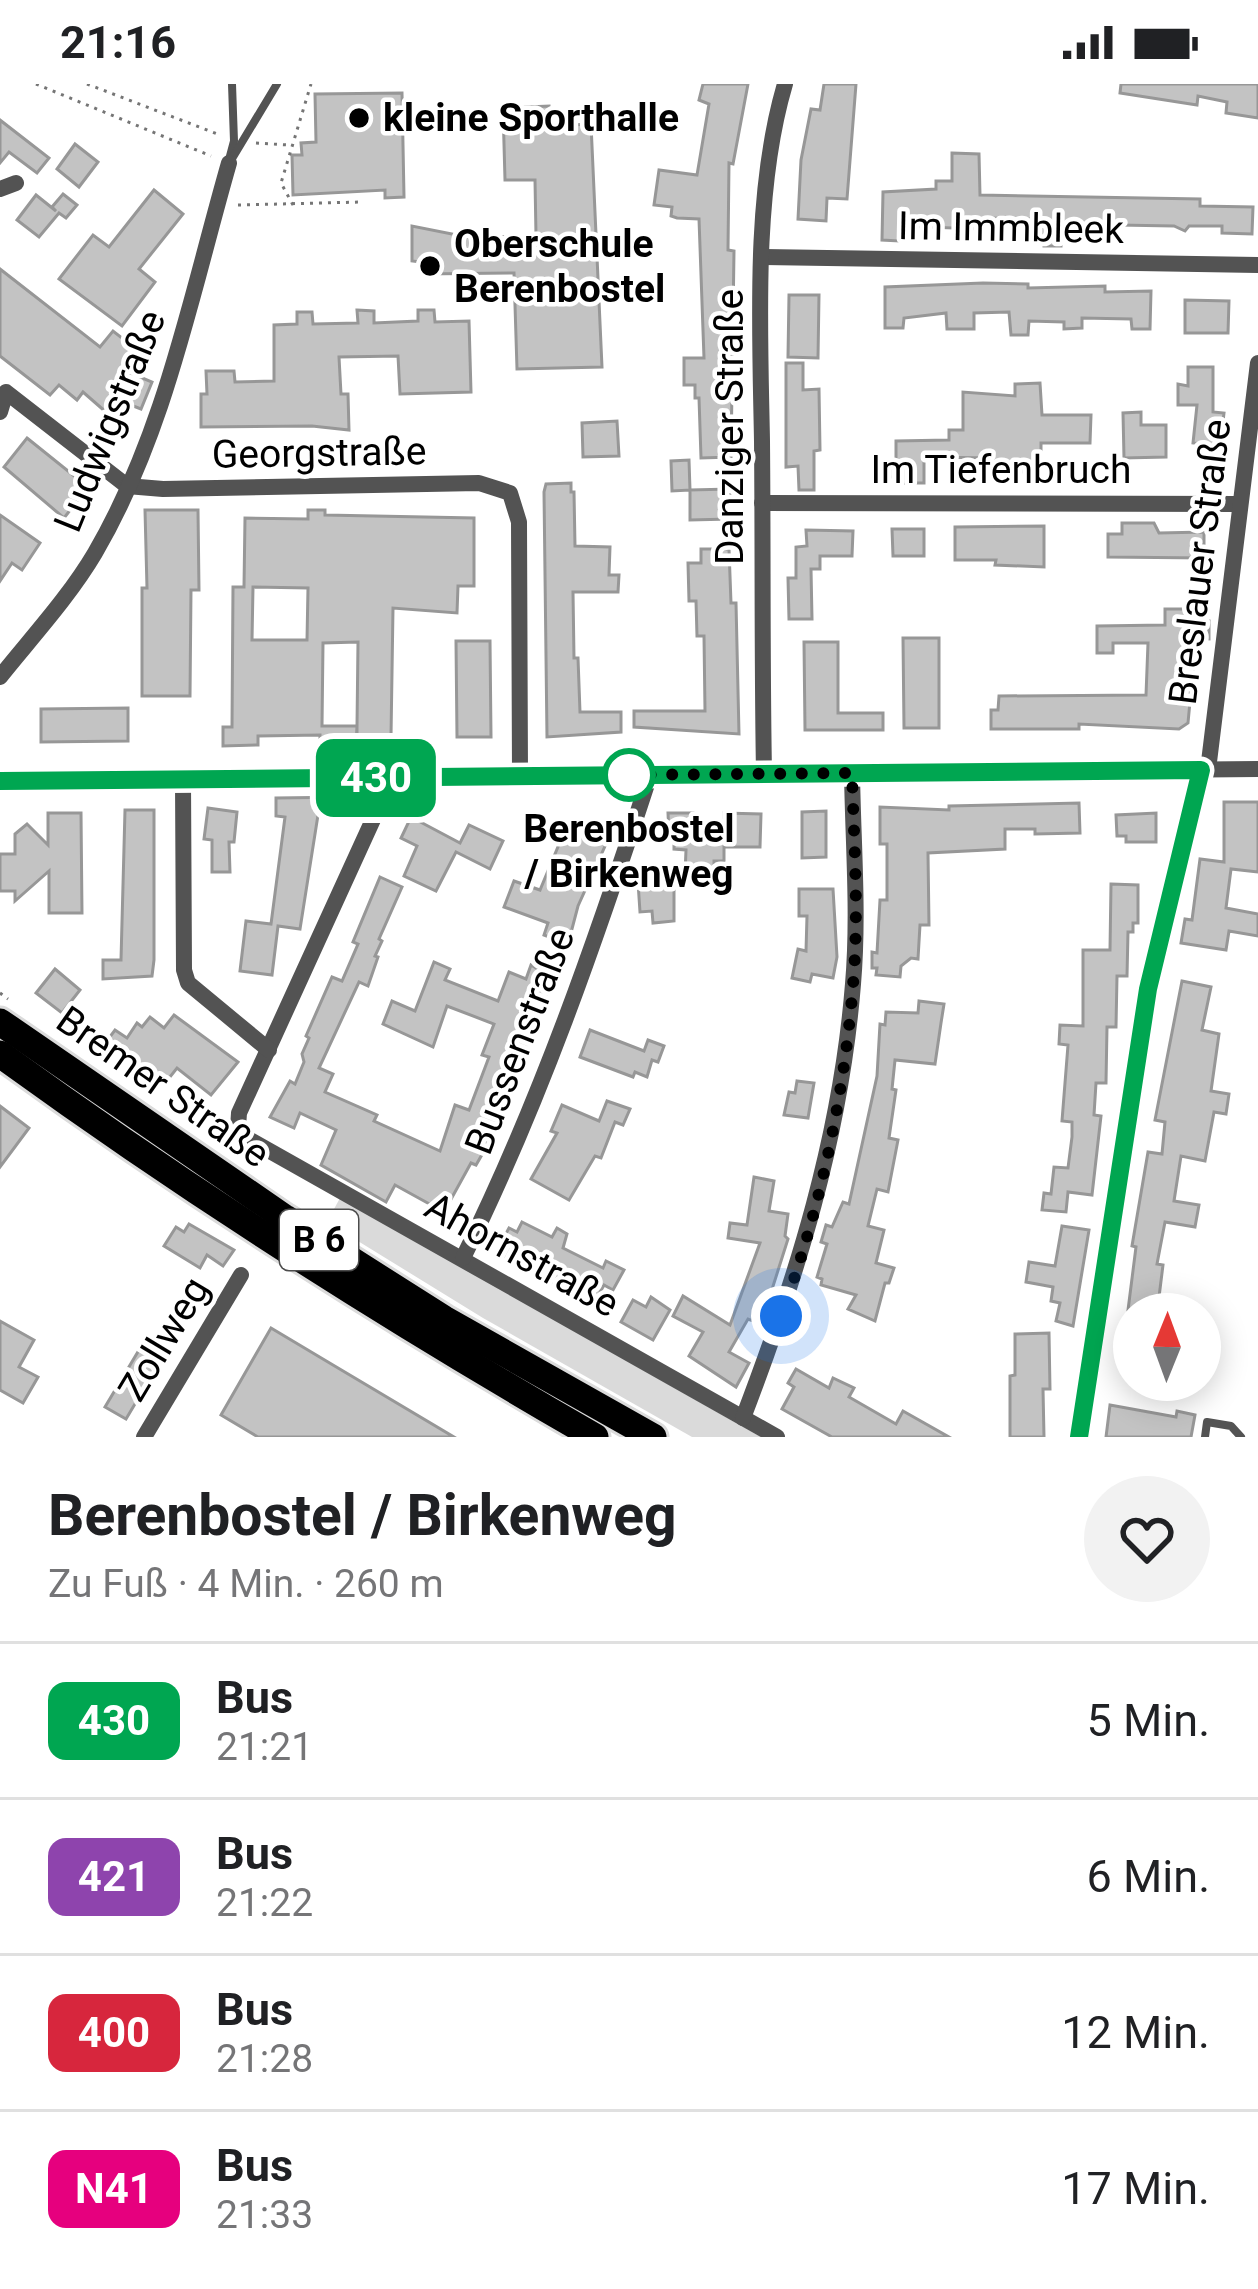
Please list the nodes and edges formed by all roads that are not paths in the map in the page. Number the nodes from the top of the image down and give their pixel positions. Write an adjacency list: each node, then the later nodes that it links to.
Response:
1 (232, 84): 4 (lane)
2 (277, 84): 4 (lane, Ludwigstraße)
3 (785, 84): 6 (street, Danziger Straße)
4 (239, 142): 5 (lane, Ludwigstraße)
5 (229, 163): 11 (street, Ludwigstraße)
6 (764, 257): 7 (street, Im Immbleek); 12 (street, Danziger Straße)
7 (1258, 265)
8 (1258, 363): 13 (street, Breslauer Straße)
9 (3, 390): 10 (street); 11 (street)
10 (0, 412)
11 (127, 487): 14 (street, Ludwigstraße); 19 (street, Georgstraße)
12 (762, 503): 13 (street, Im Tiefenbruch); 17 (street, Danziger Straße)
13 (1239, 504): 16 (street, Breslauer Straße)
14 (0, 677)
15 (1258, 769): 16 (street)
16 (1204, 770): 18 (street); 35 (street, Breslauer Straße)
17 (764, 773): 18 (street); 20 (street)
18 (852, 773): 29 (street)
19 (520, 775): 20 (street); 21 (street)
20 (650, 775): 27 (street, Bussenstraße)
21 (392, 778): 23 (street); 25 (street)
22 (0, 781): 23 (street)
23 (183, 781): 25 (street)
24 (0, 1022): 33 (main road, Bremer Straße / B 6)
25 (269, 1049): 27 (street, Ahornstraße)
26 (0, 1054): 30 (main road, Bremer Straße / B 6)
27 (463, 1258): 29 (street, Ahornstraße)
28 (241, 1275): 31 (street, Zollweg)
29 (743, 1418): 34 (street, Ahornstraße)
30 (560, 1428): 32 (main road, Bremer Straße / B 6)
31 (144, 1437)
32 (595, 1437)
33 (652, 1437)
34 (777, 1437)
35 (1078, 1437)
36 (1205, 1437): 37 (lane)
37 (1241, 1437)

